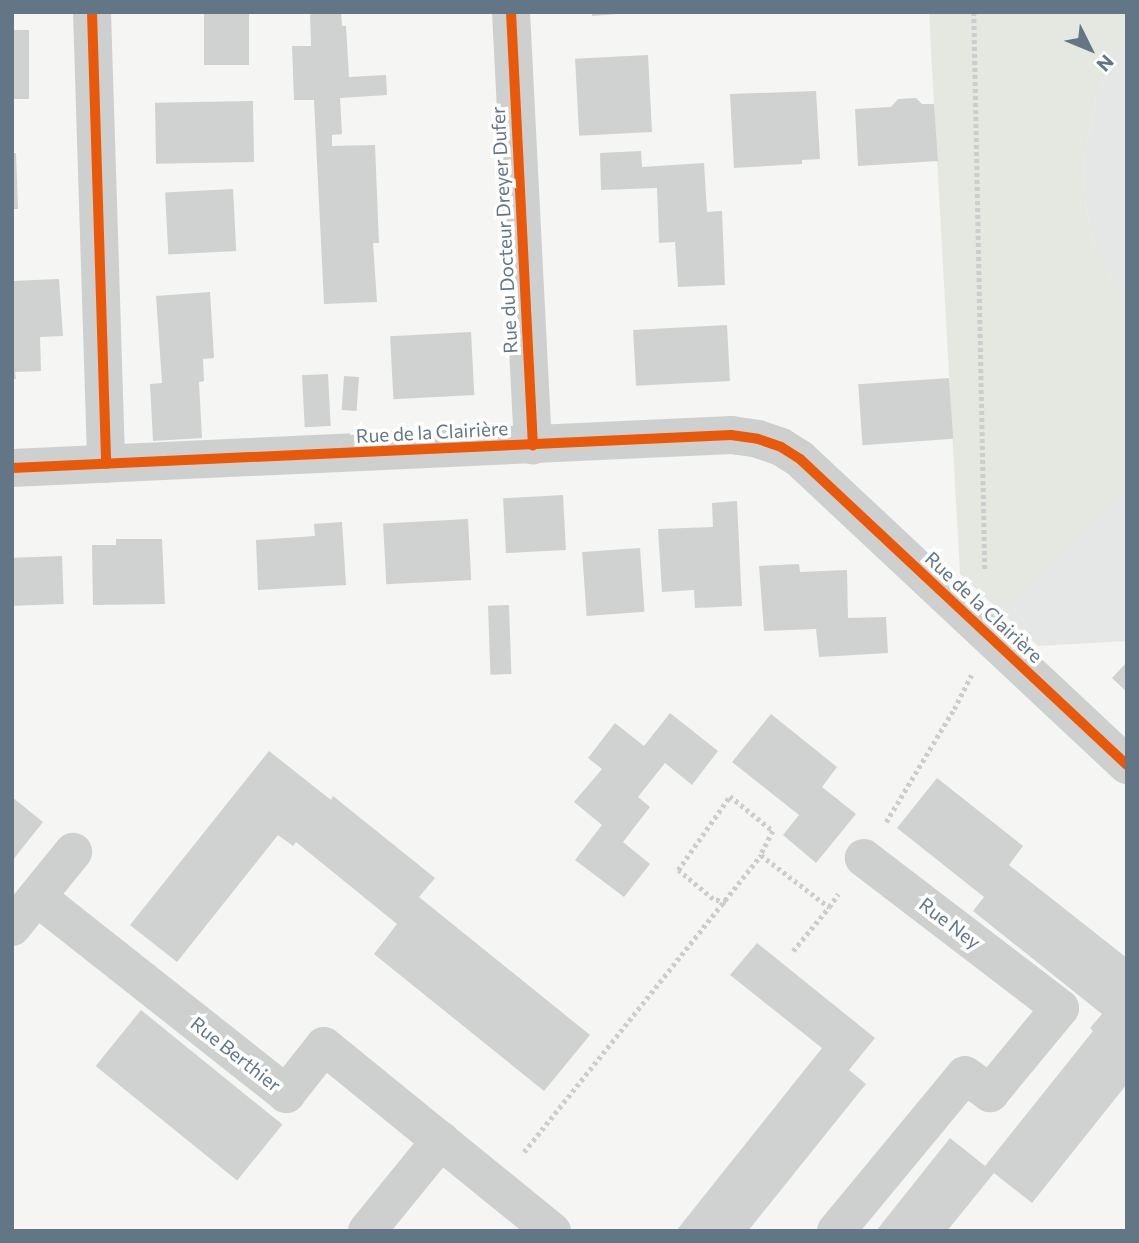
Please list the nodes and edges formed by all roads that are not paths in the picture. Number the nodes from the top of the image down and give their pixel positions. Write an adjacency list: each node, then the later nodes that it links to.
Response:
1 (92, 12): 4 (street)
2 (511, 12): 3 (street, Rue du Docteur Dreyer Dufer)
3 (533, 445): 4 (street, Rue de la Clairière); 6 (street, Rue de la Clairière)
4 (106, 464): 5 (street, Rue de la Clairière)
5 (12, 468)
6 (1127, 765)
7 (73, 852): 9 (street)
8 (864, 858): 14 (street, Rue Ney)
9 (37, 897): 10 (street); 11 (street, Rue Berthier)
10 (12, 927)
11 (441, 1140): 12 (street); 13 (street, Rue Berthier)
12 (368, 1231)
13 (552, 1231)
14 (836, 1231)

